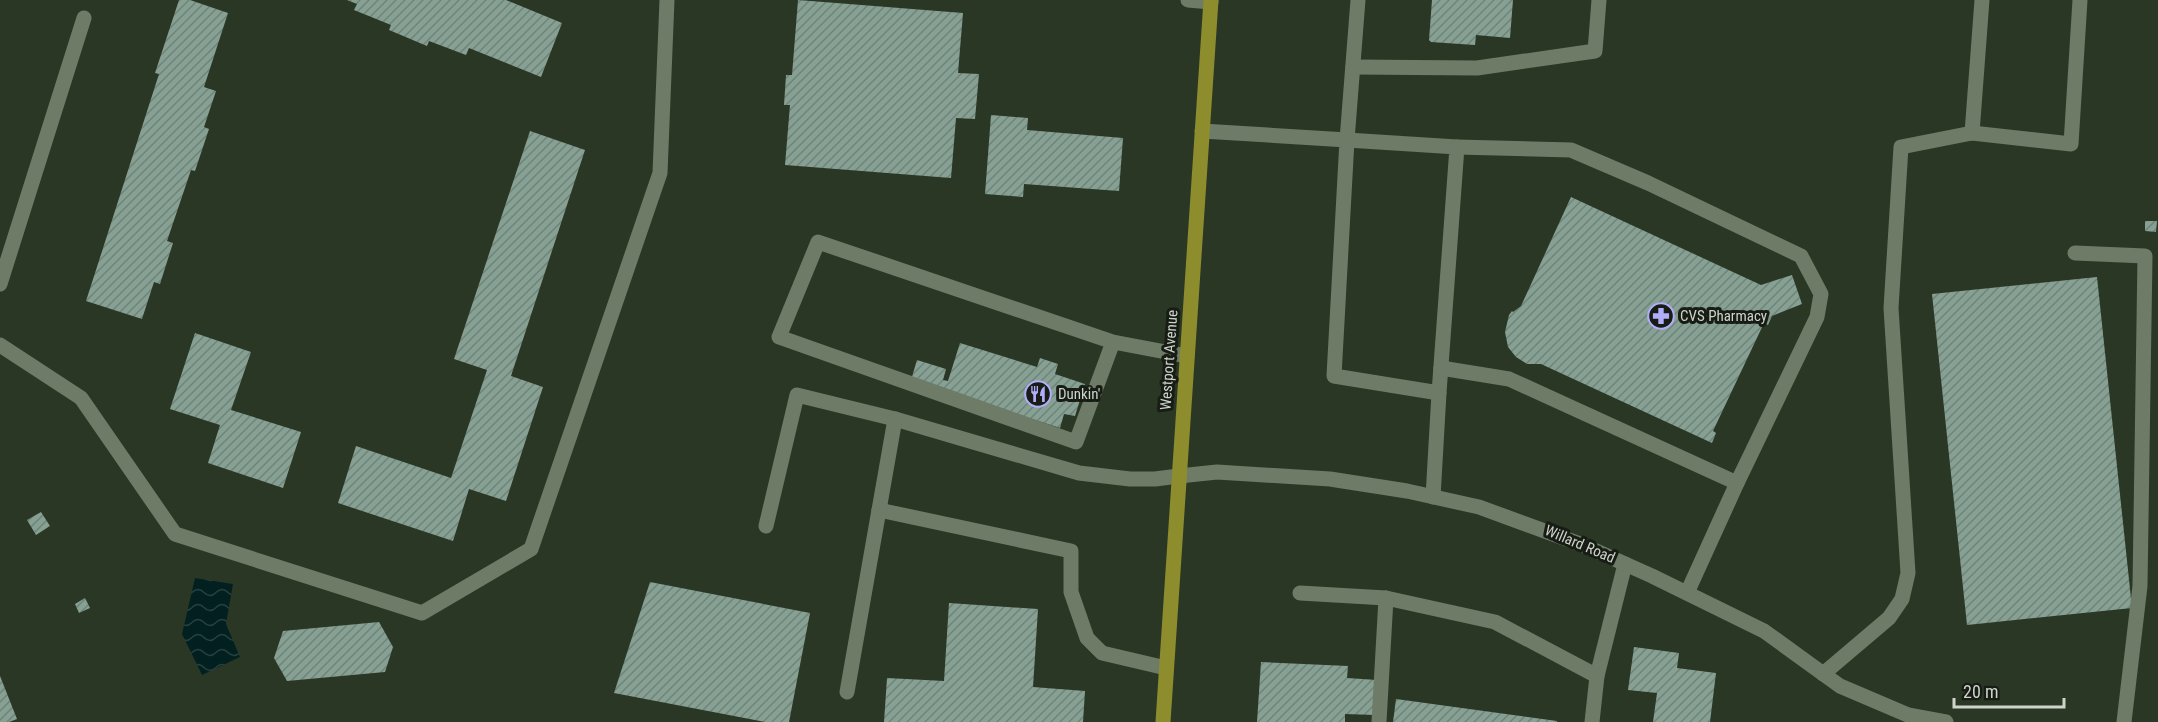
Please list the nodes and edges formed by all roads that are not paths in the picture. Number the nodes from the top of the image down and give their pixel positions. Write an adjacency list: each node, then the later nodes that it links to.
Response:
1 (667, 0): 17 (street)
2 (1188, 0): 7 (street)
3 (1358, 0): 9 (street)
4 (1599, 0): 9 (street)
5 (1982, 0): 11 (street)
6 (2080, 0): 11 (street)
7 (1211, 1): 10 (main road, Westport Avenue)
8 (84, 18): 15 (street)
9 (1353, 67): 12 (street)
10 (1202, 131): 12 (street); 18 (main road, Westport Avenue)
11 (1972, 133): 32 (street)
12 (1347, 140): 13 (street); 20 (street)
13 (1457, 147): 19 (street); 23 (street)
14 (2075, 253): 40 (street)
15 (0, 284)
16 (1113, 342): 16 (street); 18 (street)
17 (0, 345)
18 (1187, 356): 22 (main road, Westport Avenue)
19 (1441, 368): 20 (street); 23 (street)
20 (1439, 393): 24 (street)
21 (895, 418): 22 (street, Willard Road); 25 (street); 26 (street, Willard Road)
22 (1179, 476): 24 (street, Willard Road); 31 (main road, Westport Avenue)
23 (1737, 483): 29 (street)
24 (1433, 497): 27 (street, Willard Road)
25 (879, 510): 31 (street); 34 (street)
26 (766, 526)
27 (1625, 564): 29 (street, Willard Road); 33 (street)
28 (1300, 592): 30 (street)
29 (1687, 593): 32 (street, Willard Road)
30 (1386, 598): 33 (street); 37 (street)
31 (1166, 668): 36 (main road, Westport Avenue)
32 (1823, 674): 35 (street, Willard Road)
33 (1597, 676): 38 (street)
34 (847, 692)
35 (1907, 718): 39 (street, Willard Road)
36 (1163, 722)
37 (1379, 722)
38 (1592, 722)
39 (1946, 722)
40 (2124, 722)

